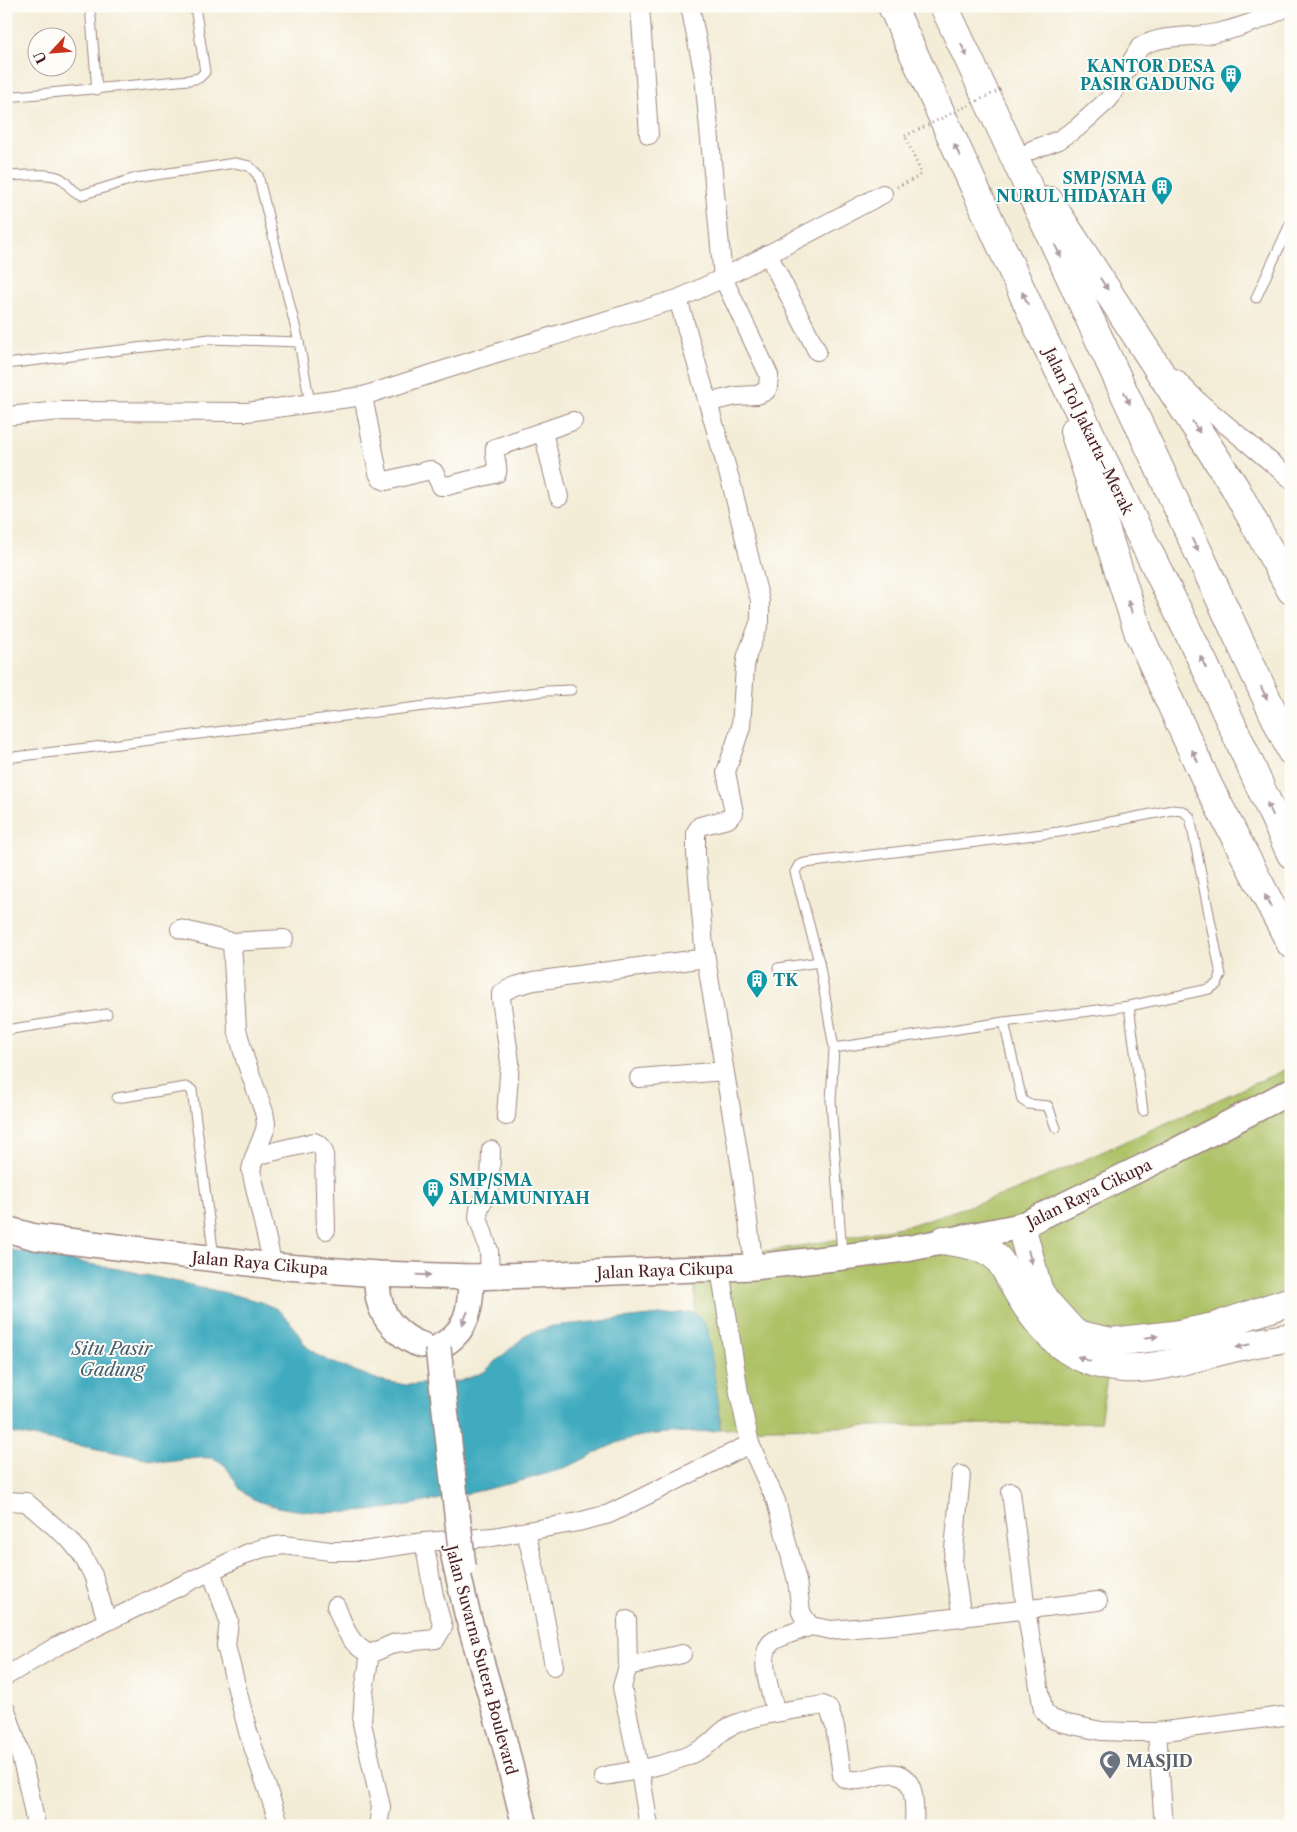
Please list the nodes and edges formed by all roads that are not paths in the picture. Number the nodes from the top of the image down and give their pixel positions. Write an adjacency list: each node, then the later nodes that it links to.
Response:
1 (90, 6): 8 (lane)
2 (195, 6): 8 (lane)
3 (640, 6): 10 (street)
4 (690, 6): 16 (street)
5 (892, 6): 20 (highway, Jalan Tol Jakarta–Merak, one-way to 5)
6 (944, 6): 11 (highway, one-way to 11)
7 (1289, 6): 11 (street)
8 (97, 90): 9 (lane)
9 (6, 97)
10 (648, 135)
11 (1024, 154): 22 (highway, one-way to 22); 34 (highway, one-way to 34)
12 (6, 176): 19 (lane)
13 (883, 194): 15 (street)
14 (1291, 222): 17 (lane)
15 (768, 254): 16 (street); 21 (street)
16 (723, 278): 18 (street); 25 (street)
17 (1256, 298)
18 (678, 299): 24 (street); 25 (street)
19 (299, 342): 23 (lane); 26 (lane)
20 (1045, 342): 36 (highway, Jalan Tol Jakarta–Merak, one-way to 20); 40 (highway, one-way to 20)
21 (817, 350)
22 (1150, 357): 30 (street); 32 (highway, one-way to 32)
23 (6, 364)
24 (363, 396): 26 (street); 29 (street)
25 (709, 402): 41 (street)
26 (310, 403): 27 (street)
27 (6, 416)
28 (572, 421): 29 (street)
29 (543, 432): 31 (street)
30 (1291, 478)
31 (559, 497)
32 (1291, 590)
33 (571, 690): 35 (lane)
34 (1291, 751)
35 (6, 758)
36 (1291, 854)
37 (180, 929): 39 (street)
38 (284, 939): 39 (street)
39 (232, 942): 57 (street)
40 (1291, 944)
41 (706, 958): 49 (street); 54 (street)
42 (819, 962): 43 (lane); 44 (lane); 48 (lane)
43 (778, 968)
44 (1129, 1006): 46 (lane); 53 (lane)
45 (107, 1014): 47 (lane)
46 (1004, 1022): 48 (lane); 55 (lane)
47 (6, 1030)
48 (834, 1048): 62 (lane)
49 (724, 1071): 50 (street); 65 (street)
50 (639, 1078)
51 (1287, 1093): 58 (main road, Jalan Raya Cikupa)
52 (117, 1098): 63 (lane)
53 (1142, 1111)
54 (506, 1116)
55 (1056, 1128)
56 (491, 1150): 68 (street)
57 (254, 1158): 60 (street); 64 (street)
58 (1021, 1226): 61 (main road, Jalan Raya Cikupa); 69 (highway, one-way to 69)
59 (6, 1229): 63 (main road, Jalan Raya Cikupa)
60 (326, 1230)
61 (944, 1240): 62 (main road, Jalan Raya Cikupa); 70 (highway, one-way to 61)
62 (843, 1257): 65 (main road, Jalan Raya Cikupa)
63 (214, 1260): 64 (main road, Jalan Raya Cikupa)
64 (273, 1266): 67 (main road, Jalan Raya Cikupa)
65 (754, 1267): 66 (main road, Jalan Raya Cikupa)
66 (720, 1269): 68 (main road, Jalan Raya Cikupa); 72 (street)
67 (377, 1274): 68 (main road, Jalan Raya Cikupa, one-way to 68); 71 (main road)
68 (480, 1277): 71 (main road, one-way to 71)
69 (1291, 1301)
70 (1291, 1337)
71 (430, 1346): 78 (main road, bridge)
72 (750, 1444): 76 (street); 86 (street)
73 (961, 1475): 83 (street)
74 (1011, 1492): 82 (street)
75 (6, 1501): 85 (street)
76 (526, 1532): 77 (street); 89 (street)
77 (424, 1542): 79 (street); 87 (street)
78 (457, 1557): 101 (main road, Jalan Suvarna Sutera Boulevard); 102 (main road)
79 (211, 1571): 85 (street); 99 (street)
80 (1098, 1601): 82 (street)
81 (336, 1606): 87 (street)
82 (1026, 1610): 83 (street); 95 (street)
83 (962, 1618): 86 (street)
84 (627, 1620): 90 (street)
85 (107, 1621): 91 (street)
86 (811, 1626): 93 (street)
87 (370, 1654): 100 (street)
88 (682, 1654): 90 (street)
89 (554, 1666)
90 (628, 1666): 96 (street)
91 (6, 1676)
92 (6, 1710): 98 (street)
93 (776, 1712): 96 (street); 104 (street)
94 (1291, 1715): 95 (street)
95 (1157, 1732): 105 (street)
96 (640, 1770): 97 (street); 103 (street)
97 (604, 1776)
98 (36, 1826)
99 (280, 1826)
100 (378, 1826)
101 (525, 1826)
102 (540, 1826)
103 (649, 1826)
104 (914, 1826)
105 (1164, 1826)

